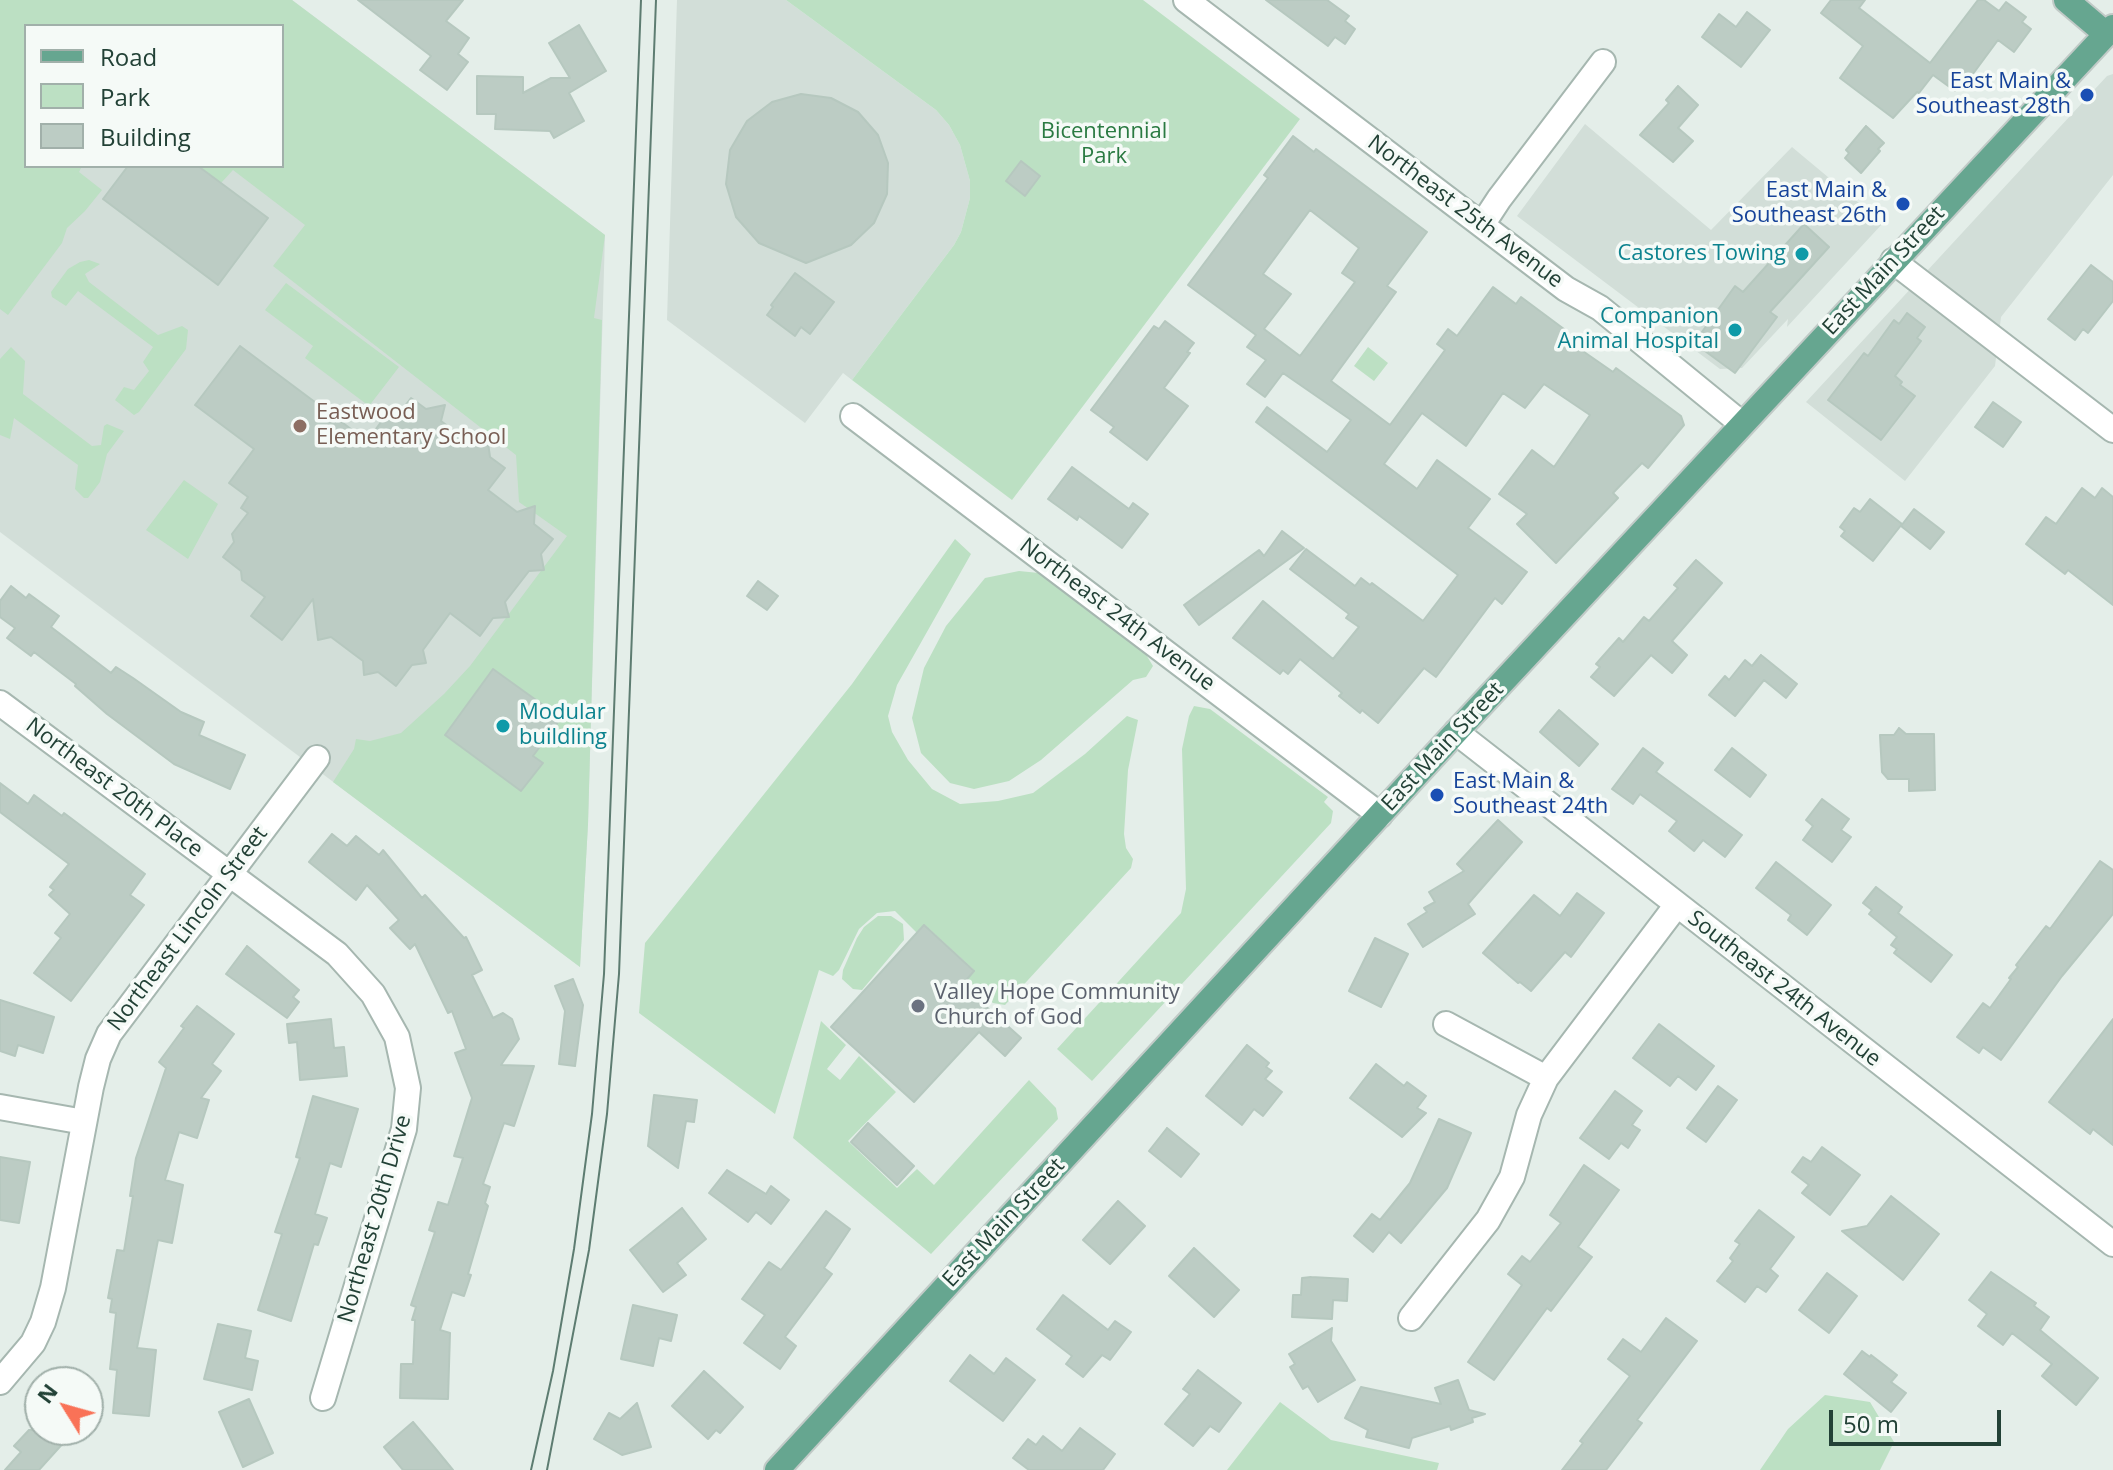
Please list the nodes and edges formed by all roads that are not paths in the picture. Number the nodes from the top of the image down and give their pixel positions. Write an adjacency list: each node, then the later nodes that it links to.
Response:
1 (1186, 0): 3 (street, Northeast 25th Avenue)
2 (2066, 0): 4 (main road)
3 (1213, 8): 6 (street, Northeast 25th Avenue)
4 (2110, 33): 7 (main road, East Main Street)
5 (1603, 62): 6 (street)
6 (1482, 225): 9 (street, Northeast 25th Avenue)
7 (1893, 261): 9 (main road, East Main Street); 10 (street)
8 (853, 416): 14 (street, Northeast 24th Avenue)
9 (1742, 424): 12 (main road, East Main Street)
10 (2113, 430)
11 (0, 703): 15 (street, Northeast 20th Place)
12 (1456, 732): 14 (main road, East Main Street); 16 (street, Southeast 24th Avenue)
13 (317, 758): 15 (street, Northeast Lincoln Street)
14 (1380, 815): 25 (main road, East Main Street)
15 (229, 873): 20 (street, Northeast Lincoln Street); 24 (street, Northeast 20th Drive)
16 (1676, 906): 18 (street); 21 (street, Southeast 24th Avenue)
17 (1446, 1024): 18 (street)
18 (1546, 1078): 22 (street)
19 (0, 1107): 20 (street)
20 (84, 1122): 23 (street, Northeast Lincoln Street)
21 (2113, 1244)
22 (1411, 1318)
23 (0, 1382)
24 (323, 1398)
25 (777, 1470)

